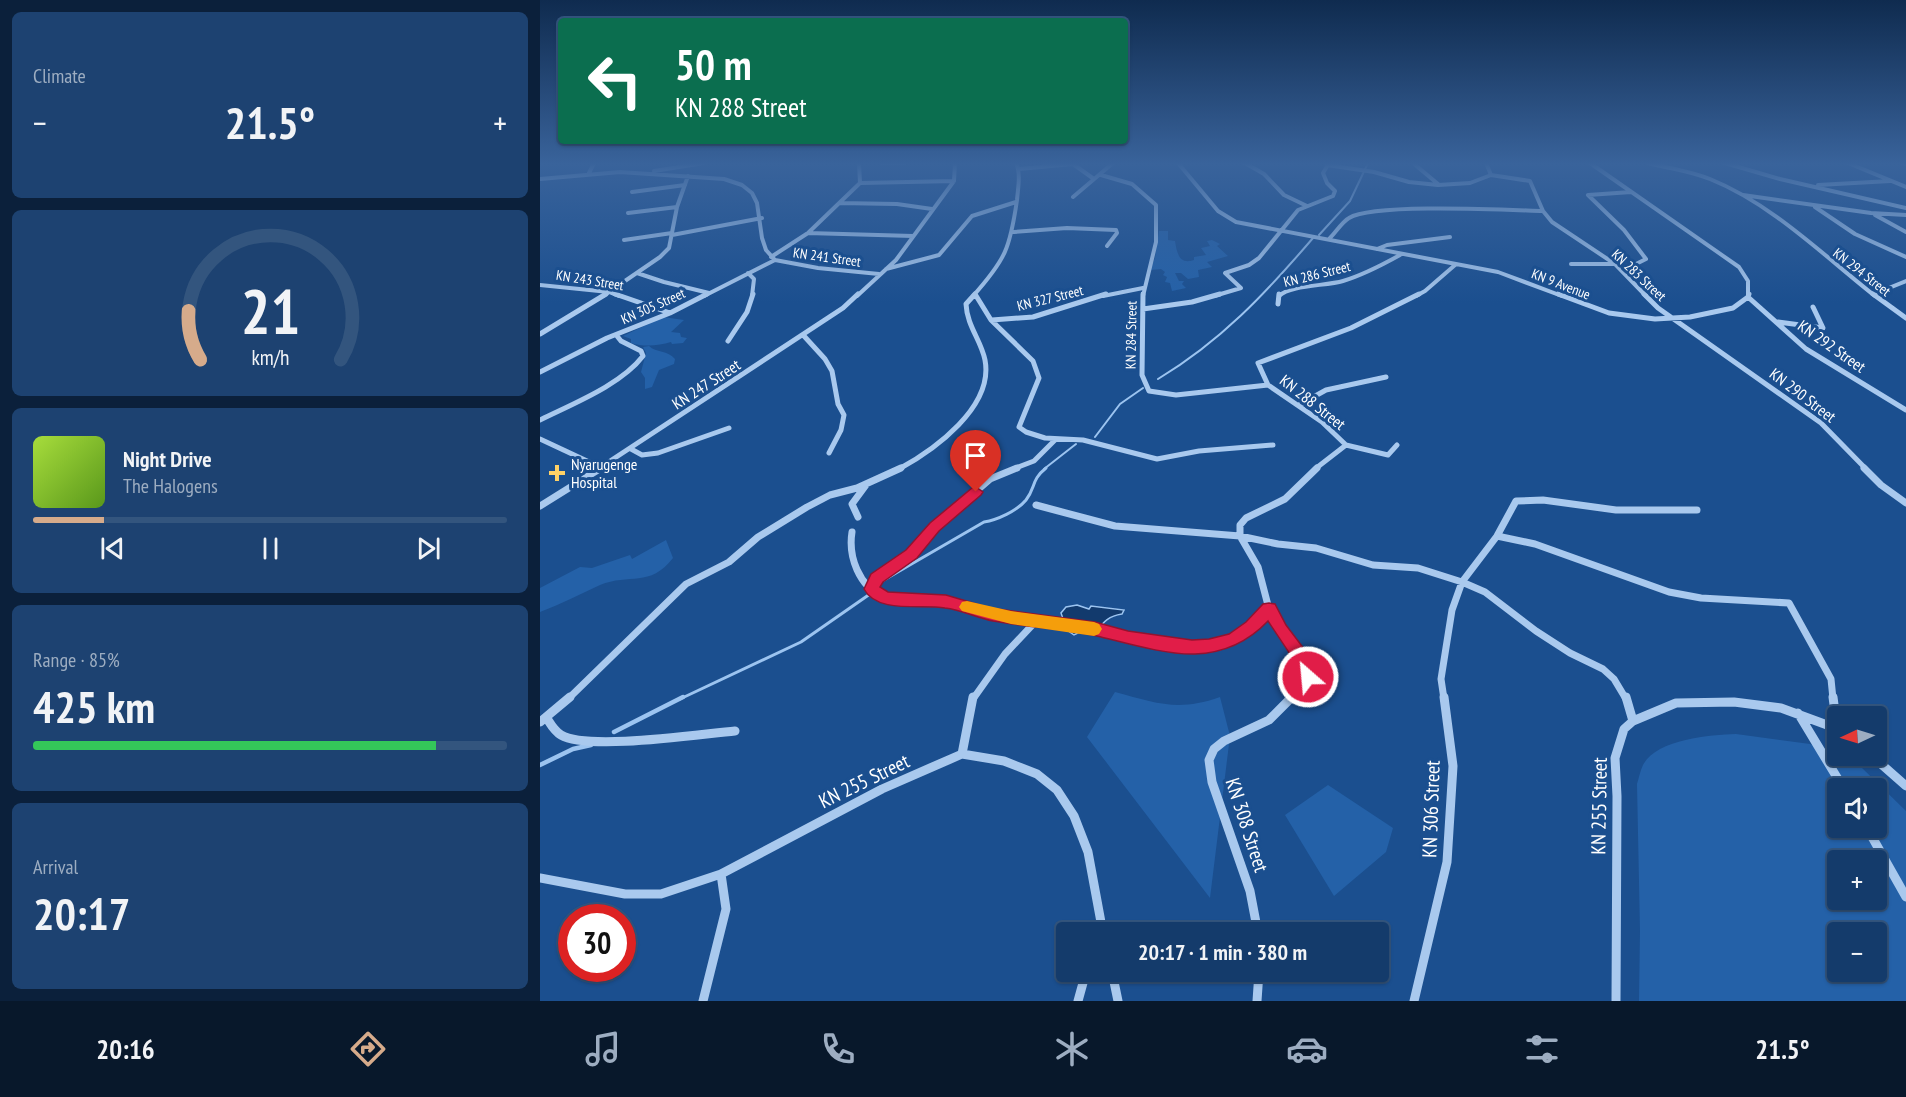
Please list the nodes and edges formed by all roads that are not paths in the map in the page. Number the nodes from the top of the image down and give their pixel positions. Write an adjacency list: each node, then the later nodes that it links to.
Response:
1 (933, 209): 28 (street)
2 (655, 210): 19 (street)
3 (676, 210): 27 (street)
4 (759, 210): 22 (street, KN 241 Street)
5 (833, 210): 26 (street, KN 305 Street)
6 (992, 210): 40 (street)
7 (1015, 210): 23 (street)
8 (1156, 210): 47 (street, KN 284 Street)
9 (1217, 210): 24 (street, KN 9 Avenue)
10 (1302, 210): 24 (street)
11 (1405, 210): 30 (street)
12 (1459, 210): 18 (street)
13 (1603, 210): 41 (street)
14 (1657, 210): 52 (street)
15 (1761, 210): 51 (street, KN 294 Street)
16 (1819, 210): 35 (street)
17 (1844, 210): 20 (street)
18 (1543, 211): 38 (street, KN 283 Street)
19 (628, 213)
20 (1871, 213): 21 (street); 25 (street)
21 (1906, 215)
22 (762, 218): 27 (street); 36 (street, KN 241 Street)
23 (1014, 231): 32 (street); 50 (street)
24 (1281, 231): 30 (street, KN 9 Avenue); 55 (street)
25 (1906, 232)
26 (808, 233): 28 (street); 36 (street, KN 305 Street)
27 (672, 234): 31 (street); 42 (street)
28 (913, 236): 40 (street)
29 (1450, 237): 33 (street)
30 (1330, 238): 33 (street, KN 9 Avenue)
31 (624, 240)
32 (1107, 246)
33 (1376, 250): 34 (street, KN 9 Avenue)
34 (1400, 255): 39 (street, KN 9 Avenue); 53 (street, KN 286 Street)
35 (1906, 257)
36 (773, 259): 43 (street, KN 305 Street); 44 (street, KN 241 Street)
37 (1571, 264): 38 (street)
38 (1615, 264): 41 (street, KN 283 Street)
39 (1455, 265): 58 (street, KN 9 Avenue); 67 (street, KN 288 Street)
40 (886, 269): 44 (street, KN 247 Street)
41 (1622, 272): 58 (street, KN 283 Street)
42 (637, 273): 48 (street); 49 (street)
43 (748, 273): 49 (street, KN 305 Street); 64 (street)
44 (879, 274): 63 (street, KN 247 Street)
45 (1906, 281): 51 (street)
46 (540, 285): 48 (street, KN 243 Street)
47 (1143, 288): 55 (street, KN 284 Street); 59 (street, KN 327 Street)
48 (609, 292): 56 (street, KN 243 Street); 61 (street)
49 (709, 293): 56 (street, KN 305 Street)
50 (975, 294): 59 (street); 80 (street)
51 (1874, 294): 57 (street, KN 294 Street)
52 (1748, 297): 58 (street, KN 9 Avenue); 60 (street, KN 292 Street)
53 (1278, 303)
54 (1813, 307): 60 (street)
55 (1143, 309): 67 (street, KN 284 Street)
56 (670, 313): 62 (street, KN 305 Street)
57 (1906, 318)
58 (1674, 319): 81 (street, KN 290 Street)
59 (992, 320): 73 (street)
60 (1776, 322): 69 (street, KN 292 Street)
61 (540, 334)
62 (617, 336): 65 (street, KN 305 Street); 70 (street)
63 (804, 336): 77 (street, KN 247 Street); 78 (street)
64 (728, 341)
65 (540, 372)
66 (1386, 377): 68 (street)
67 (1268, 385): 68 (street, KN 288 Street)
68 (1299, 405): 75 (street, KN 288 Street)
69 (1906, 410)
70 (540, 420)
71 (729, 428): 77 (street)
72 (540, 439): 79 (street)
73 (1056, 439): 74 (street); 90 (street)
74 (1273, 445)
75 (1346, 445): 76 (street); 87 (street, KN 288 Street)
76 (1398, 446)
77 (631, 449): 79 (street, KN 247 Street)
78 (829, 453)
79 (602, 468): 83 (street, KN 247 Street)
80 (867, 484): 85 (street); 95 (street)
81 (1906, 503)
82 (1036, 505): 87 (street)
83 (540, 506)
84 (1697, 510): 88 (street, KN 306 Street)
85 (858, 517)
86 (852, 532): 90 (street)
87 (1240, 536): 89 (street); 91 (street)
88 (1497, 536): 89 (street, KN 306 Street); 93 (street)
89 (1462, 582): 96 (street); 116 (street, KN 306 Street)
90 (872, 589): 92 (street)
91 (1269, 609): 92 (street); 108 (street, KN 308 Street)
92 (1036, 621): 99 (street)
93 (1834, 706)
94 (1798, 713): 96 (street); 97 (street); 101 (street)
95 (543, 720): 98 (street)
96 (1633, 721): 117 (street, KN 255 Street)
97 (1827, 724)
98 (735, 731)
99 (962, 754): 104 (street, KN 255 Street); 107 (street)
100 (1883, 766): 102 (street)
101 (1837, 778)
102 (1906, 786)
103 (1873, 838): 106 (street)
104 (721, 874): 105 (street, KN 255 Street); 112 (street)
105 (540, 878)
106 (1906, 897)
107 (1100, 922)
108 (1256, 922)
109 (1083, 982): 113 (street)
110 (1114, 982): 114 (street)
111 (1258, 982): 115 (street)
112 (703, 1001)
113 (1078, 1001)
114 (1118, 1001)
115 (1257, 1001)
116 (1414, 1001)
117 (1616, 1001)

